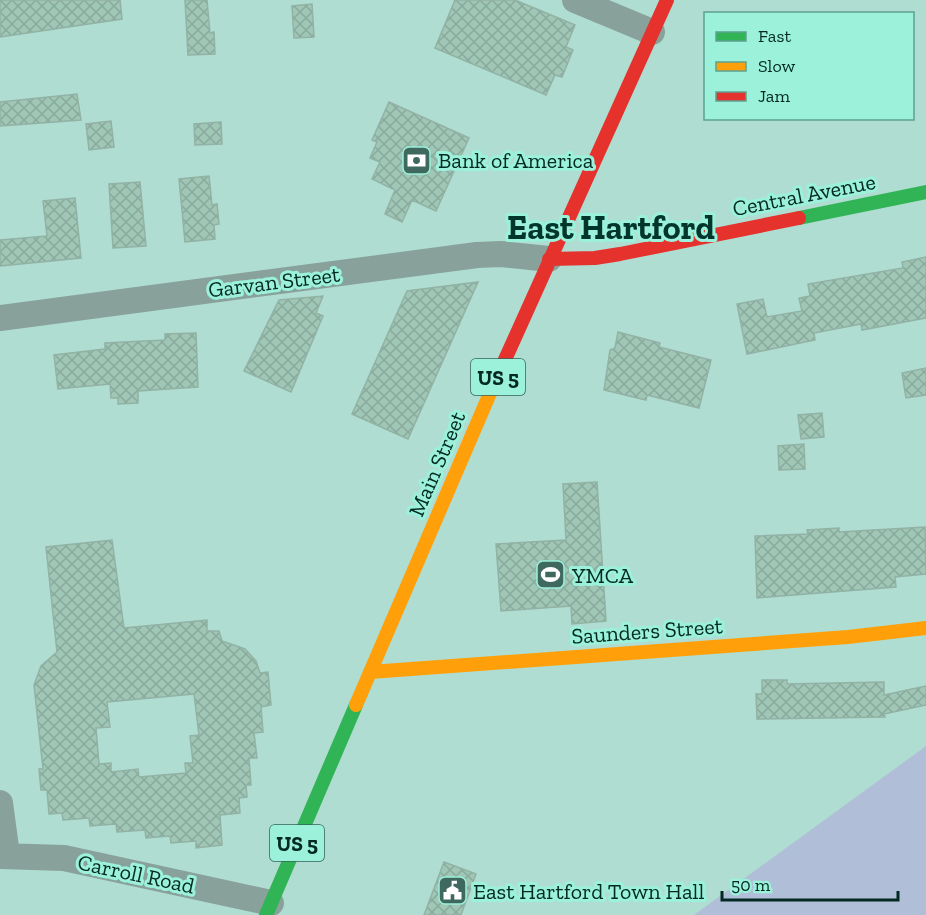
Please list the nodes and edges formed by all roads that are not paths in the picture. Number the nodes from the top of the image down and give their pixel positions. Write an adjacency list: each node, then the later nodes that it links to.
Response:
1 (575, 0): 3 (street)
2 (667, 0): 3 (main road, Main Street / US 5)
3 (652, 32): 5 (main road, Main Street / US 5)
4 (926, 192): 5 (main road, Central Avenue)
5 (549, 259): 6 (street, Garvan Street); 8 (main road, Main Street / US 5)
6 (0, 318)
7 (926, 628): 8 (main road, Saunders Street)
8 (370, 672): 11 (main road, Main Street / US 5)
9 (0, 803): 10 (street)
10 (4, 855): 11 (street, Carroll Road)
11 (268, 909)

